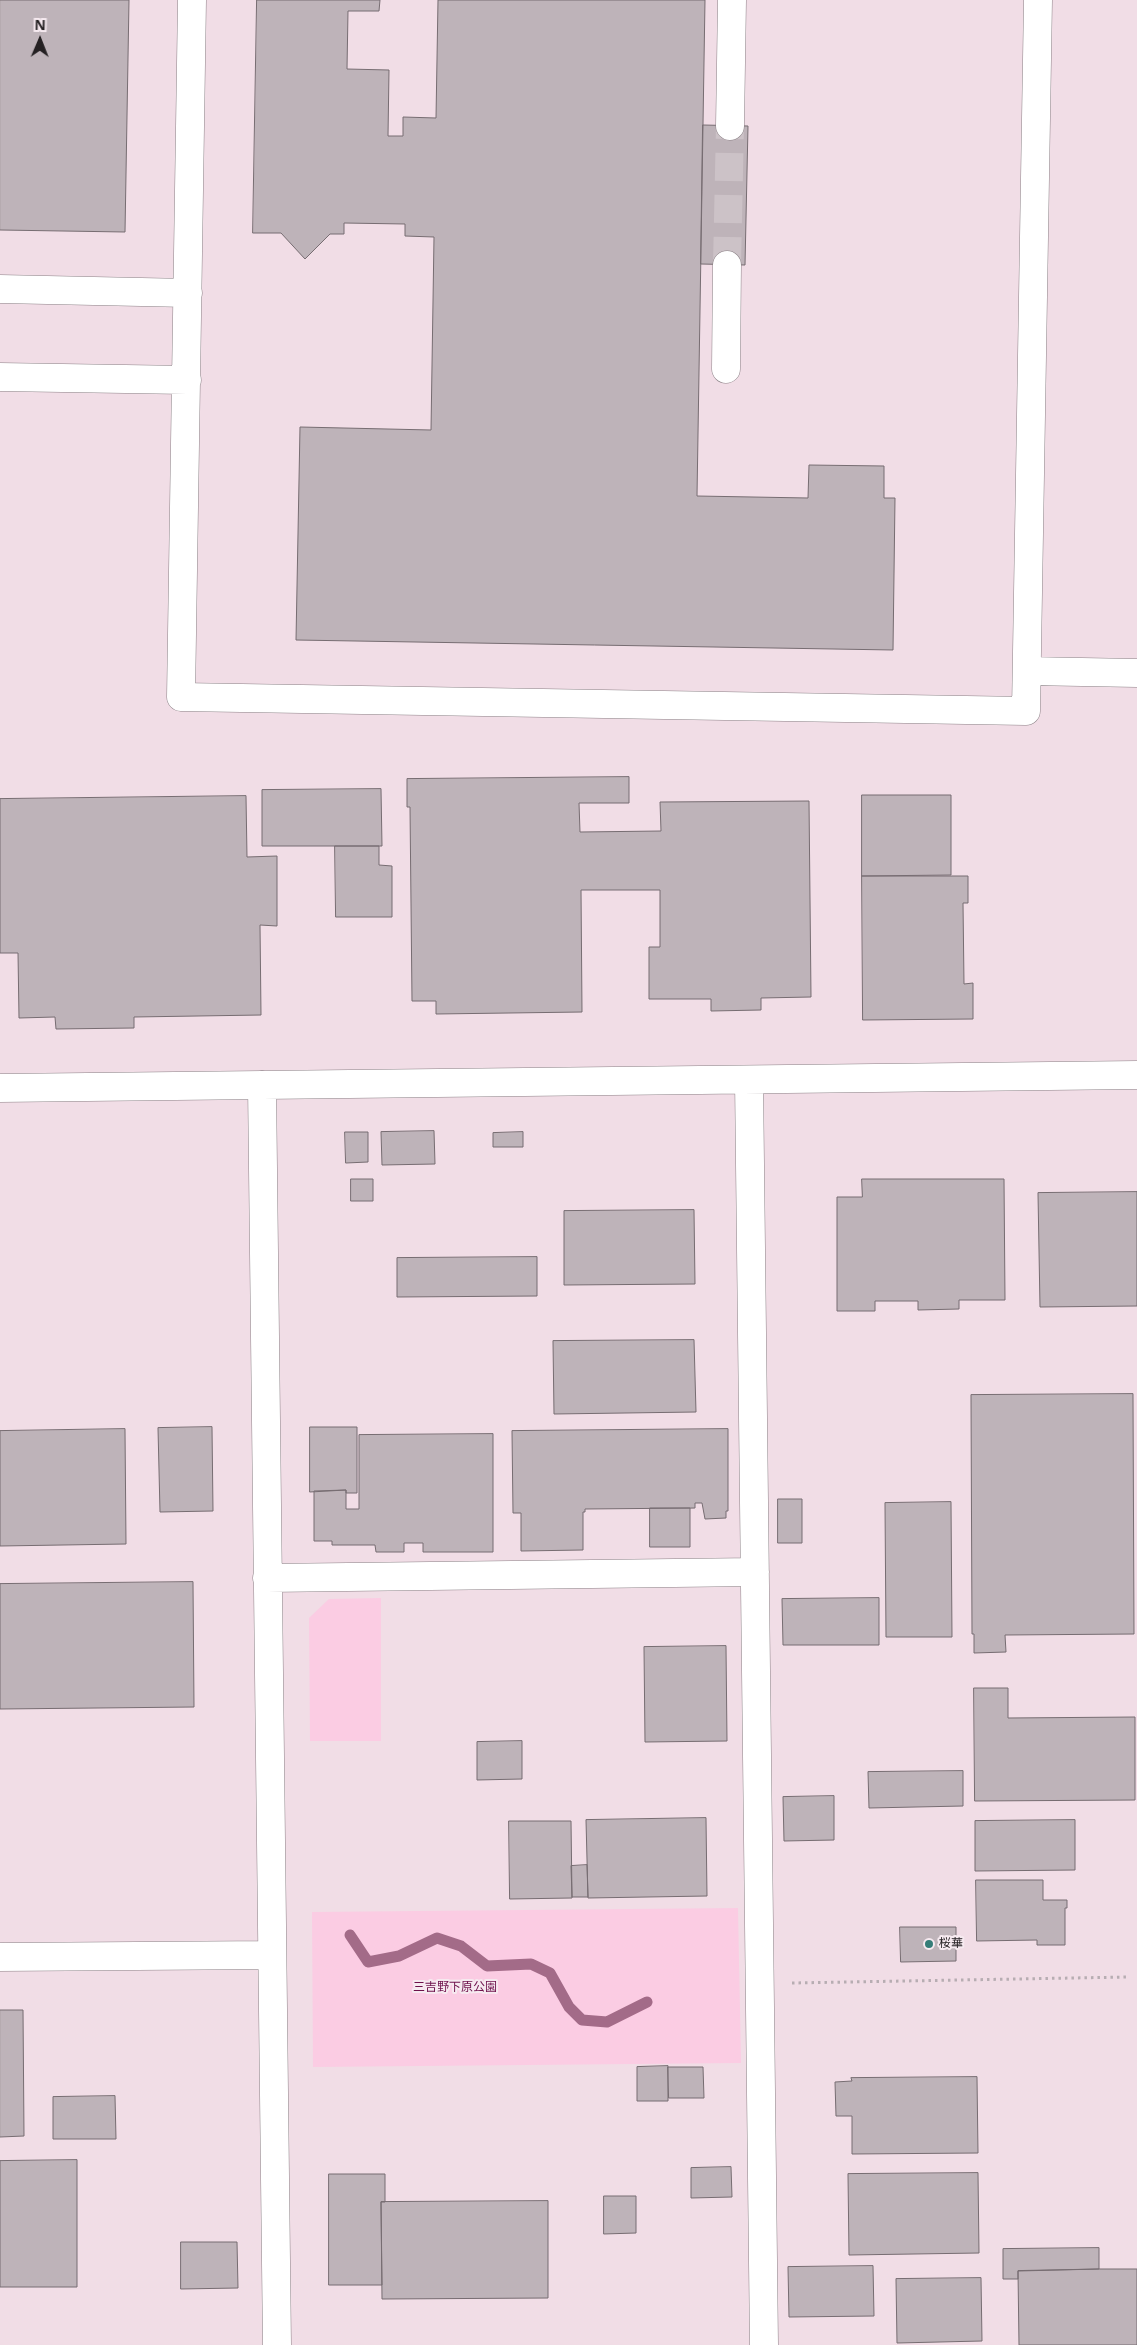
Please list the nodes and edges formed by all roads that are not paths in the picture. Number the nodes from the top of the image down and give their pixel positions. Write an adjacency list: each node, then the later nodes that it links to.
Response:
1 (192, 0): 7 (street)
2 (732, 0): 4 (street)
3 (1038, 0): 11 (street)
4 (730, 126)
5 (727, 265): 8 (street)
6 (0, 289): 7 (street)
7 (188, 292): 10 (street)
8 (726, 369)
9 (0, 377): 10 (street)
10 (187, 380): 11 (street)
11 (1027, 671): 12 (street)
12 (1137, 673)
13 (1137, 1075): 14 (street)
14 (749, 1080): 15 (street); 17 (street)
15 (262, 1085): 16 (street); 18 (street)
16 (0, 1088)
17 (755, 1572): 18 (street); 22 (street)
18 (267, 1578): 19 (street)
19 (272, 1955): 20 (street); 21 (street)
20 (0, 1957)
21 (276, 2345)
22 (764, 2345)

